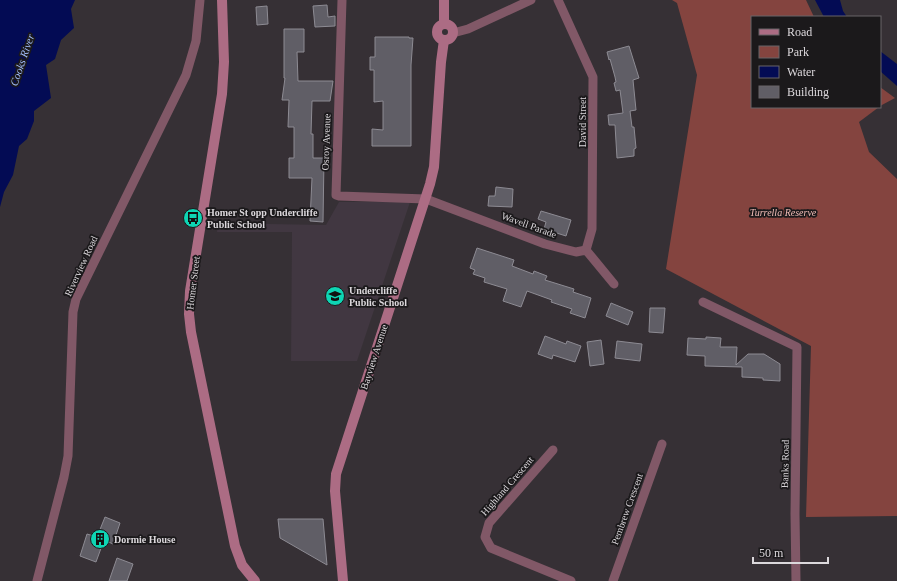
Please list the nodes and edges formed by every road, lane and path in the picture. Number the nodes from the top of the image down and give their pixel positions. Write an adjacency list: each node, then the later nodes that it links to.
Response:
1 (200, 0): 16 (street, Riverview Road)
2 (222, 0): 17 (main road, Homer Street)
3 (342, 0): 10 (street, Osroy Avenue)
4 (444, 0): 7 (main road)
5 (531, 0): 8 (street)
6 (558, 0): 11 (street, David Street)
7 (444, 24): 8 (main road); 9 (main road)
8 (453, 33): 9 (main road)
9 (444, 40): 10 (main road, Bayview Avenue)
10 (426, 199): 11 (street, Wavell Parade); 18 (main road, Bayview Avenue)
11 (586, 250): 12 (street)
12 (614, 284)
13 (703, 302): 21 (street, Banks Road)
14 (662, 444): 20 (street, Pembrew Crescent)
15 (553, 450): 19 (street, Highland Crescent)
16 (37, 581)
17 (255, 581)
18 (344, 581)
19 (571, 581)
20 (613, 581)
21 (796, 581)

